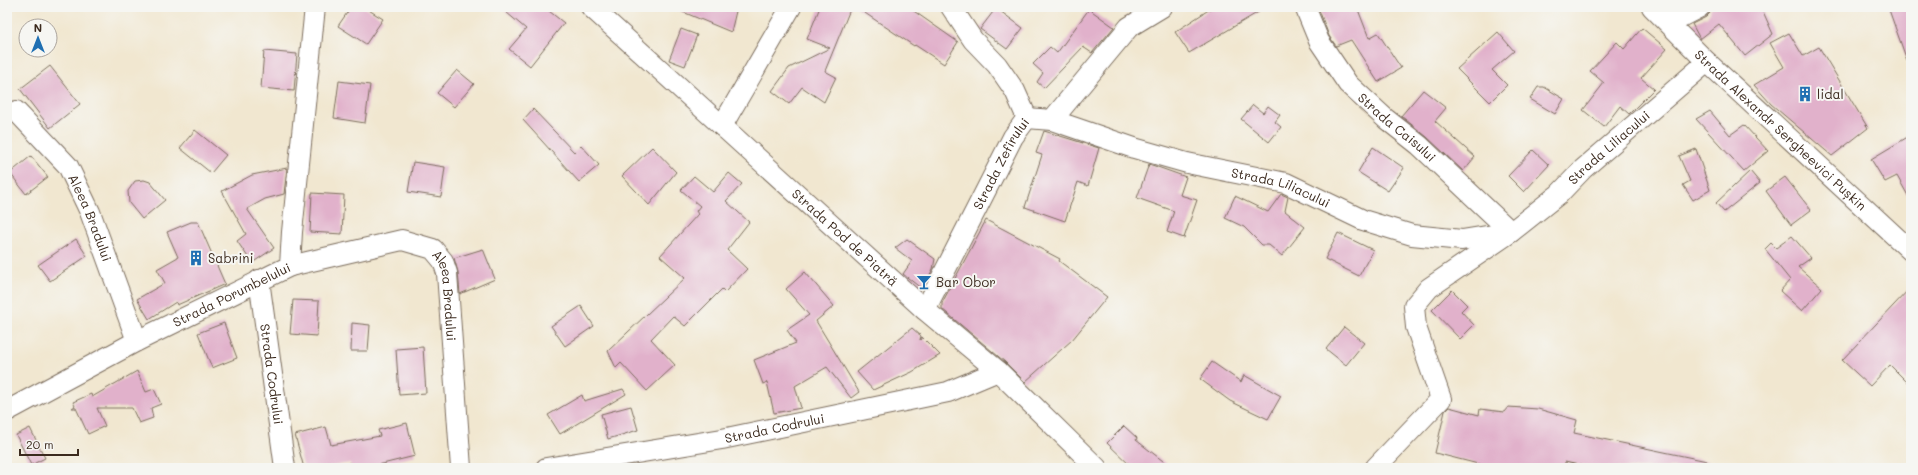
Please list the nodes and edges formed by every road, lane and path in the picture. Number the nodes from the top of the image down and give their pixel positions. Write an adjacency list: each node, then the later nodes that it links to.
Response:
1 (315, 7): 17 (street, Strada Porumbelului)
2 (591, 7): 14 (street, Strada Pod de Piatră)
3 (791, 7): 14 (street)
4 (951, 7): 12 (street)
5 (1162, 7): 13 (street, Strada Zefirului)
6 (1305, 7): 15 (street, Strada Caisului)
7 (1652, 7): 9 (street, Strada Alexandr Sergheevici Pușkin)
8 (1700, 7): 9 (street)
9 (1669, 23): 10 (street, Strada Alexandr Sergheevici Pușkin)
10 (1707, 62): 15 (street, Strada Liliacului); 16 (street, Strada Alexandr Sergheevici Pușkin)
11 (16, 111): 20 (street, Aleea Bradului)
12 (1028, 118): 13 (street, Strada Zefirului); 19 (street, Strada Zefirului)
13 (1052, 120): 15 (street, Strada Liliacului)
14 (722, 126): 19 (street, Strada Pod de Piatră)
15 (1510, 232): 27 (street, Strada Liliacului)
16 (1911, 251)
17 (290, 266): 18 (street, Strada Porumbelului); 24 (street, Aleea Bradului)
18 (259, 280): 20 (street, Strada Porumbelului); 23 (street, Strada Codrului)
19 (925, 310): 21 (street, Strada Pod de Piatră)
20 (137, 341): 22 (street, Strada Porumbelului)
21 (998, 371): 25 (street, Strada Codrului); 26 (street, Strada Pod de Piatră)
22 (7, 411)
23 (285, 468)
24 (461, 468)
25 (546, 468)
26 (1097, 468)
27 (1375, 468)

